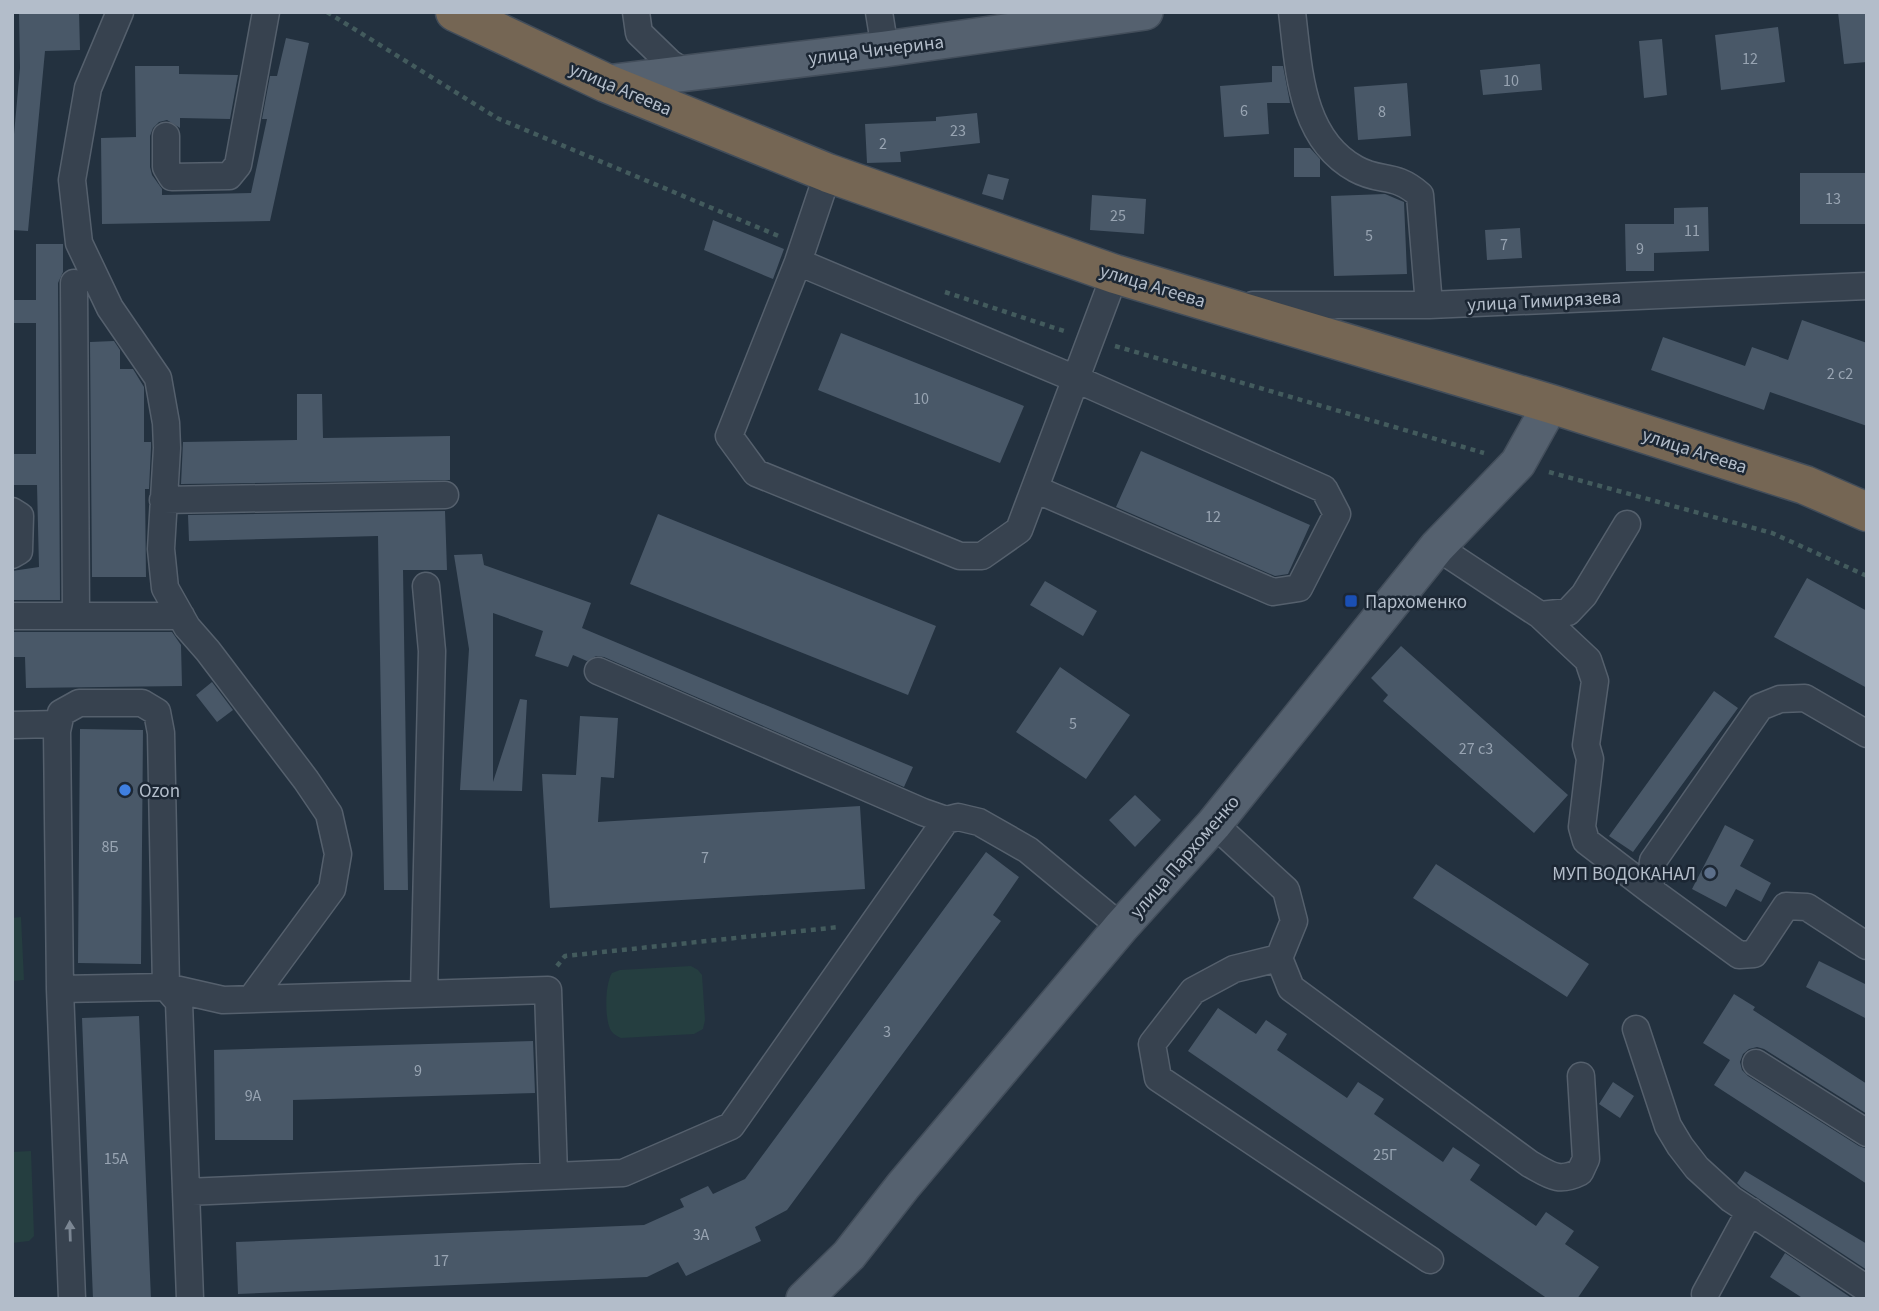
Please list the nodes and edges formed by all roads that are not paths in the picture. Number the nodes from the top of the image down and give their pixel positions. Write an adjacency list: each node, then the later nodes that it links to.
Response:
1 (120, 12): 23 (street)
2 (266, 12): 11 (street)
3 (455, 12): 10 (highway, улица Агеева)
4 (636, 12): 9 (street)
5 (879, 12): 8 (street)
6 (1145, 12): 8 (main road, улица Чичерина)
7 (1292, 12): 17 (street)
8 (885, 48): 9 (main road, улица Чичерина)
9 (686, 73): 10 (main road, улица Чичерина)
10 (606, 83): 12 (highway, улица Агеева)
11 (166, 136)
12 (828, 173): 13 (street); 14 (highway, улица Агеева)
13 (800, 254): 19 (street); 21 (street)
14 (1115, 274): 18 (highway, улица Агеева); 19 (street)
15 (74, 283): 30 (street)
16 (1867, 286): 17 (street, улица Тимирязева)
17 (1429, 305): 18 (street, улица Тимирязева)
18 (1220, 306): 20 (highway, улица Агеева)
19 (1076, 379): 21 (street); 21 (street)
20 (1551, 404): 25 (highway, улица Агеева); 27 (main road, улица Пархоменко)
21 (1035, 489)
22 (445, 495): 23 (street)
23 (163, 500): 33 (street)
24 (12, 511): 28 (street)
25 (1867, 512)
26 (1626, 524): 31 (street)
27 (1437, 547): 31 (street); 39 (main road, улица Пархоменко)
28 (12, 555)
29 (426, 586): 46 (street)
30 (76, 614): 32 (street); 33 (street)
31 (1540, 615): 40 (street)
32 (12, 616)
33 (181, 616): 47 (street)
34 (598, 671): 38 (street)
35 (58, 724): 36 (street); 44 (street); 45 (street)
36 (12, 725)
37 (1867, 734): 40 (street)
38 (946, 820): 41 (street); 52 (street)
39 (1214, 824): 41 (main road, улица Пархоменко); 43 (street)
40 (1650, 890): 42 (street)
41 (1121, 927): 60 (main road, улица Пархоменко)
42 (1867, 946)
43 (1279, 958): 50 (street); 55 (street)
44 (166, 987): 45 (street); 47 (street); 53 (street)
45 (61, 989): 58 (street, one-way to 45)
46 (424, 994): 47 (street); 52 (street)
47 (251, 999)
48 (1636, 1029): 54 (street)
49 (1756, 1063): 51 (street)
50 (1581, 1076)
51 (1867, 1133)
52 (554, 1175): 53 (street)
53 (186, 1192): 59 (street)
54 (1750, 1211): 56 (street); 57 (street)
55 (1430, 1260)
56 (1867, 1289)
57 (1706, 1297)
58 (72, 1299)
59 (190, 1299)
60 (804, 1299)

